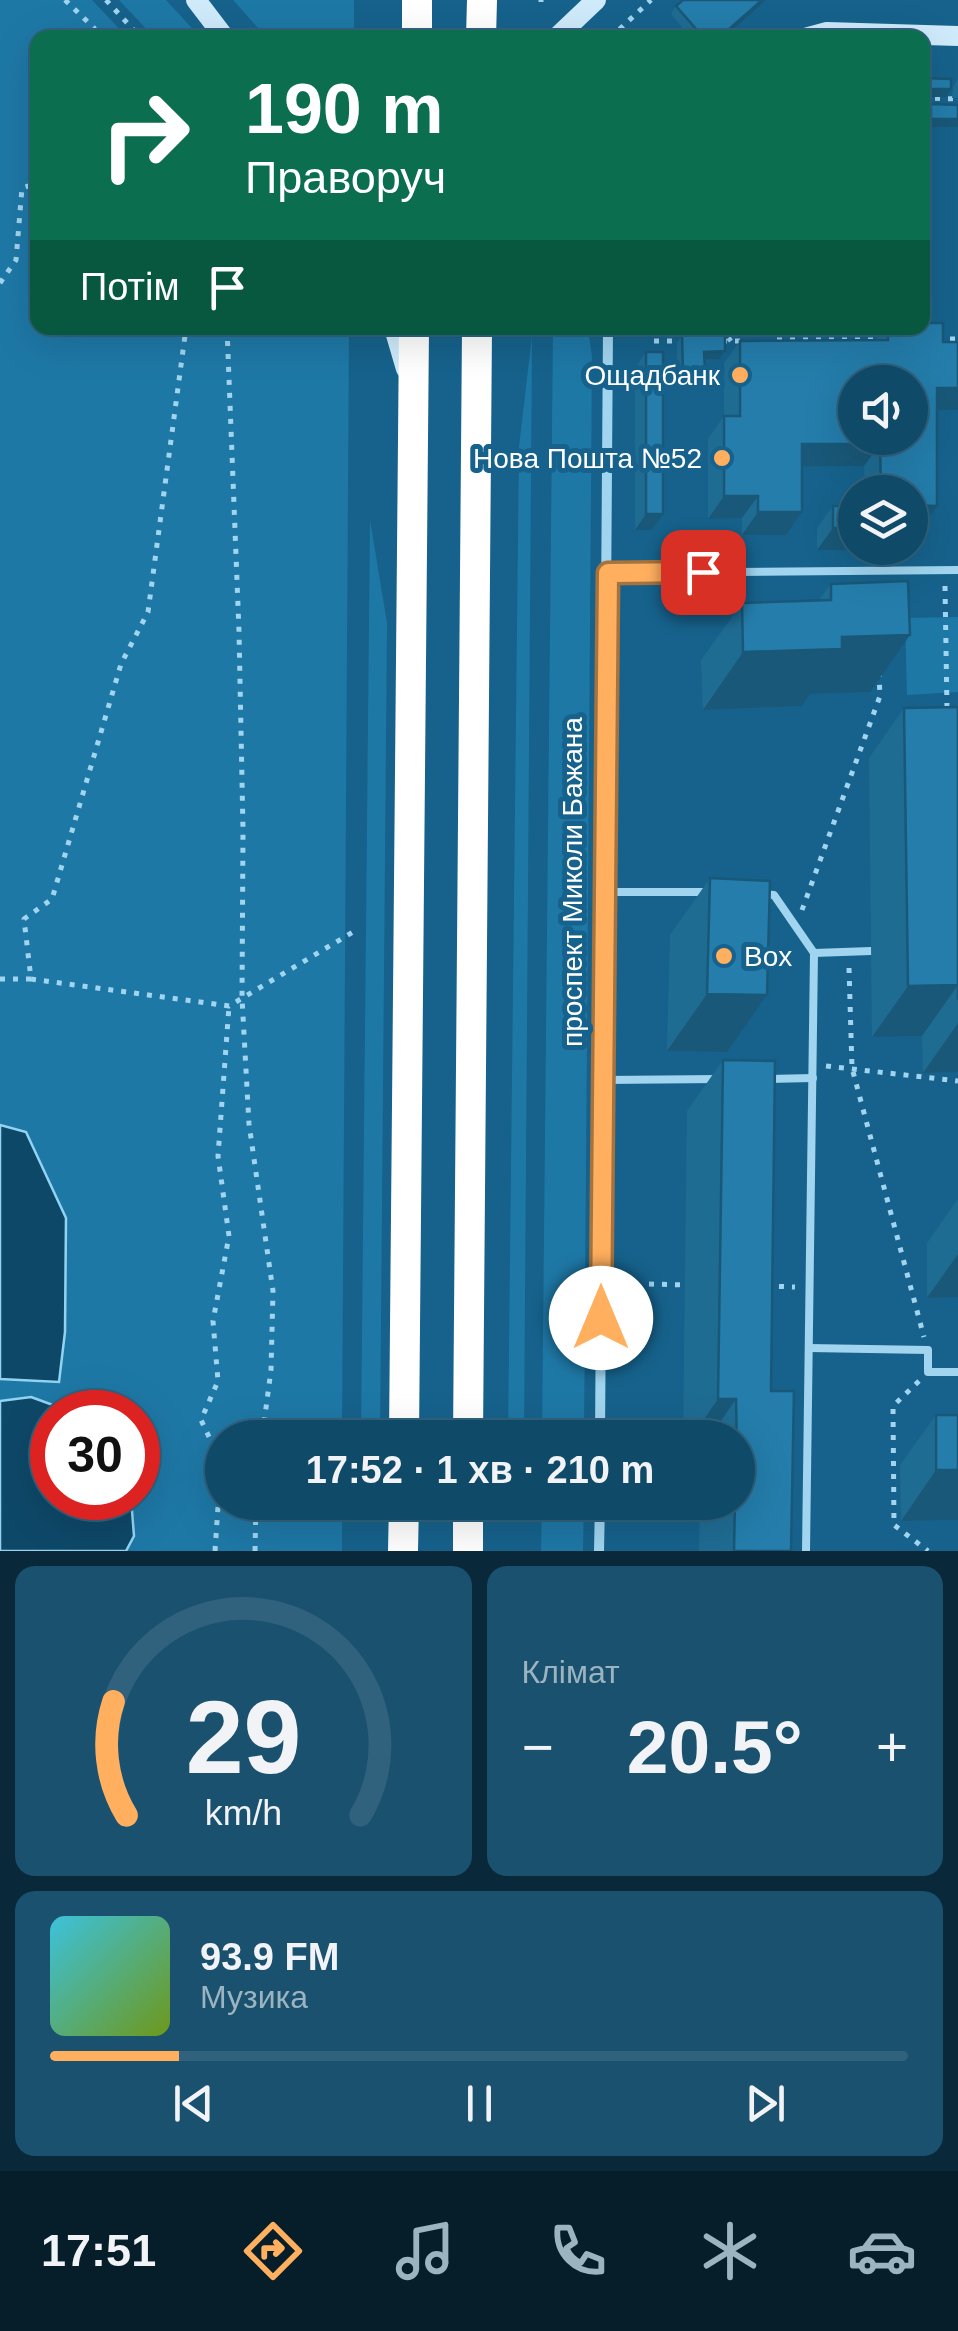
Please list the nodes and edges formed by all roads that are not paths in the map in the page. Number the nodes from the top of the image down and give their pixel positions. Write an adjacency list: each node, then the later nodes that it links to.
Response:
1 (196, 0): 5 (street)
2 (417, 0): 6 (highway)
3 (482, 0): 7 (highway)
4 (596, 0): 8 (street)
5 (219, 30)
6 (416, 30)
7 (481, 30)
8 (564, 30)
9 (930, 35): 10 (street)
10 (958, 36)
11 (396, 335): 15 (street)
12 (414, 335): 15 (highway)
13 (478, 335): 30 (highway)
14 (608, 335): 17 (street, проспект Миколи Бажана)
15 (413, 396): 29 (highway)
16 (958, 570): 17 (lane)
17 (608, 573): 18 (street, проспект Миколи Бажана)
18 (603, 892): 19 (lane); 26 (street, проспект Миколи Бажана)
19 (718, 892)
20 (755, 894): 22 (lane)
21 (871, 952): 22 (lane)
22 (814, 953): 24 (lane)
23 (759, 1078): 24 (lane)
24 (813, 1078): 27 (lane)
25 (723, 1079): 26 (lane)
26 (603, 1080): 31 (street, проспект Миколи Бажана)
27 (809, 1348): 28 (lane); 38 (lane)
28 (958, 1372)
29 (404, 1420)
30 (468, 1420)
31 (600, 1420)
32 (404, 1520): 35 (highway)
33 (468, 1520): 36 (highway)
34 (600, 1520): 37 (street)
35 (403, 1551)
36 (468, 1551)
37 (600, 1551)
38 (806, 1551)

